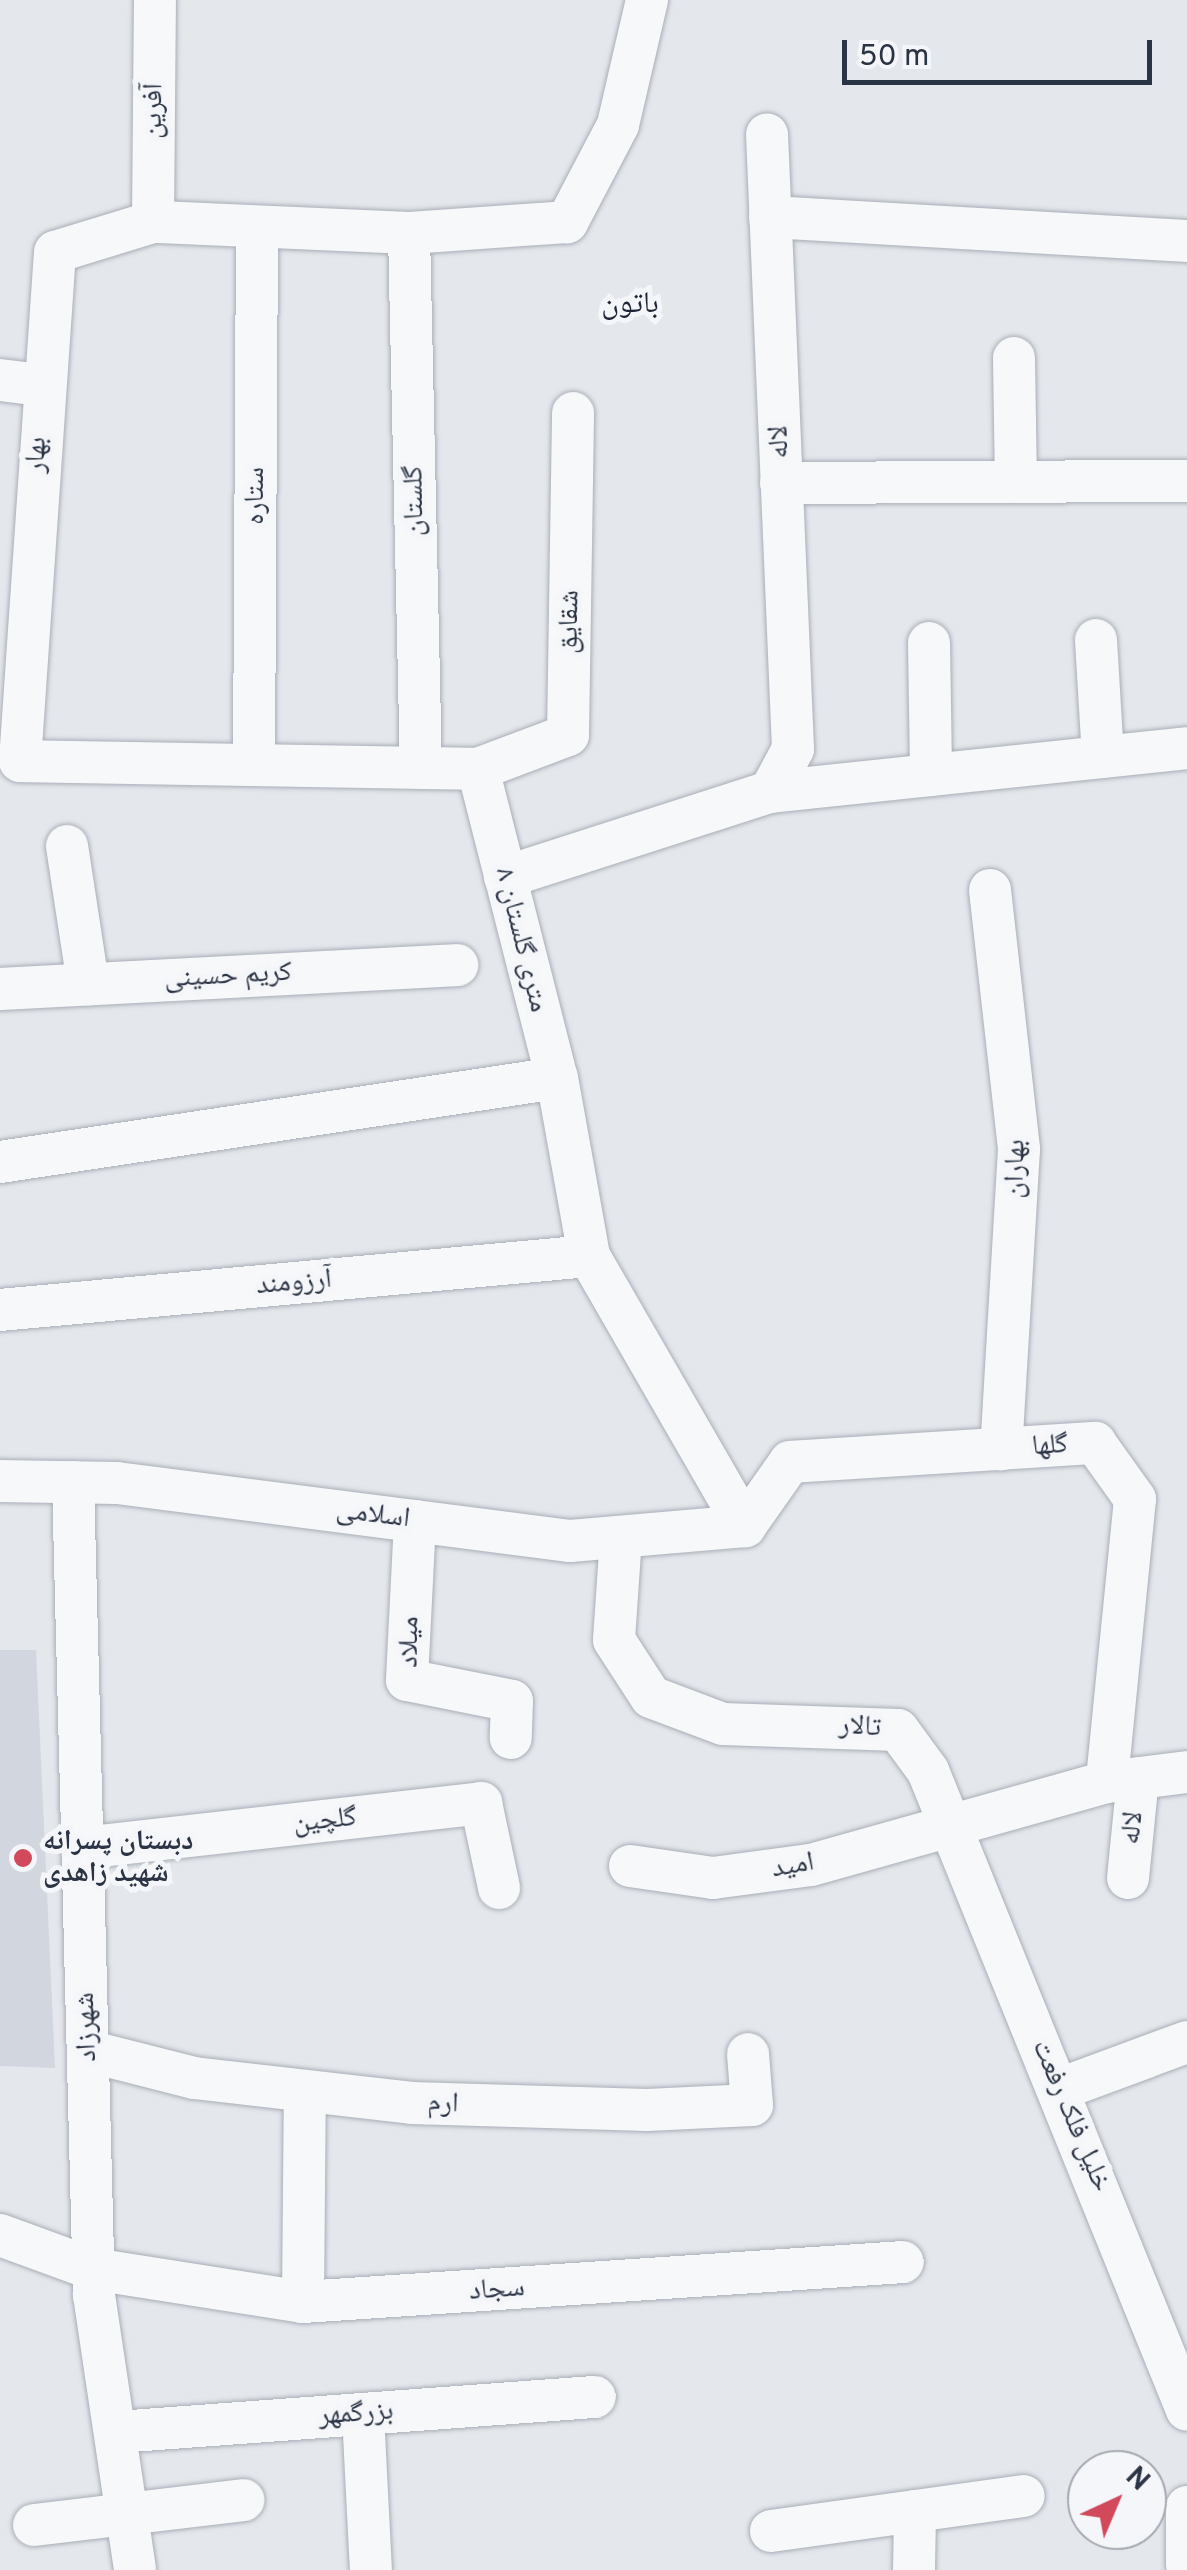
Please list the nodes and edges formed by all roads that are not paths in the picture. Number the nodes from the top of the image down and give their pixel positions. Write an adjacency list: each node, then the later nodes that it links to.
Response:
1 (155, 0): 5 (street, آفرین)
2 (647, 0): 7 (street)
3 (767, 135): 4 (street, لاله)
4 (770, 217): 8 (street); 14 (street, لاله)
5 (153, 222): 6 (street); 10 (street, بهار)
6 (257, 227): 7 (street); 19 (street, ستاره)
7 (409, 233): 20 (street, گلستان)
8 (1187, 241)
9 (1014, 358): 13 (street)
10 (20, 383): 19 (street, بهار)
11 (573, 413): 21 (street, شقایق)
12 (1187, 480): 13 (street)
13 (1016, 482): 14 (street)
14 (782, 483): 23 (street, لاله)
15 (1096, 640): 18 (street)
16 (929, 642): 22 (street)
17 (1187, 748): 18 (street)
18 (1104, 756): 22 (street)
19 (254, 765): 20 (street)
20 (421, 768): 21 (street)
21 (478, 769): 25 (street, ۸ متری گلستان)
22 (931, 774): 23 (street)
23 (770, 792): 25 (street)
24 (67, 846): 28 (street)
25 (505, 877): 30 (street, ۸ متری گلستان)
26 (990, 890): 34 (street, بهاران)
27 (457, 965): 28 (street, کریم حسینی)
28 (88, 984): 29 (street, کریم حسینی)
29 (0, 989)
30 (557, 1078): 31 (street); 32 (street, ۸ متری گلستان)
31 (0, 1162)
32 (589, 1256): 33 (street, آرزومند); 38 (street, ۸ متری گلستان)
33 (0, 1310)
34 (1001, 1448): 38 (street, گلها); 42 (street, گلها)
35 (0, 1481): 36 (street, اسلامی)
36 (73, 1482): 37 (street, اسلامی); 44 (street, شهرزاد)
37 (415, 1521): 39 (street, اسلامی); 40 (street, میلاد)
38 (745, 1526): 39 (street, اسلامی)
39 (621, 1536): 43 (street, تالار)
40 (511, 1738)
41 (1187, 1772): 42 (street)
42 (1122, 1780): 43 (street); 46 (street, لاله)
43 (953, 1823): 45 (street, امید); 51 (street, خلیل فلک رفعت)
44 (82, 1848): 47 (street, گلچین); 49 (street, شهرزاد)
45 (630, 1866)
46 (1128, 1878)
47 (499, 1888)
48 (1187, 2042): 51 (street)
49 (88, 2051): 52 (street, ارم); 55 (street, شهرزاد)
50 (748, 2054): 52 (street, ارم)
51 (1060, 2089): 58 (street, خلیل فلک رفعت)
52 (305, 2090): 56 (street)
53 (0, 2235): 55 (street, سجاد)
54 (903, 2262): 56 (street, سجاد)
55 (93, 2269): 56 (street, سجاد); 60 (street, شهرزاد)
56 (303, 2302)
57 (594, 2397): 59 (street, بزرگمهر)
58 (1187, 2410)
59 (363, 2414): 60 (street, بزرگمهر); 70 (street)
60 (117, 2432): 64 (street, شهرزاد)
61 (1024, 2496): 65 (street)
62 (244, 2500): 64 (street)
63 (1187, 2507): 68 (street)
64 (131, 2508): 66 (street); 69 (street, شهرزاد)
65 (915, 2511): 67 (street); 71 (street)
66 (34, 2525)
67 (770, 2531)
68 (1187, 2564)
69 (128, 2569)
70 (371, 2570)
71 (914, 2570)

